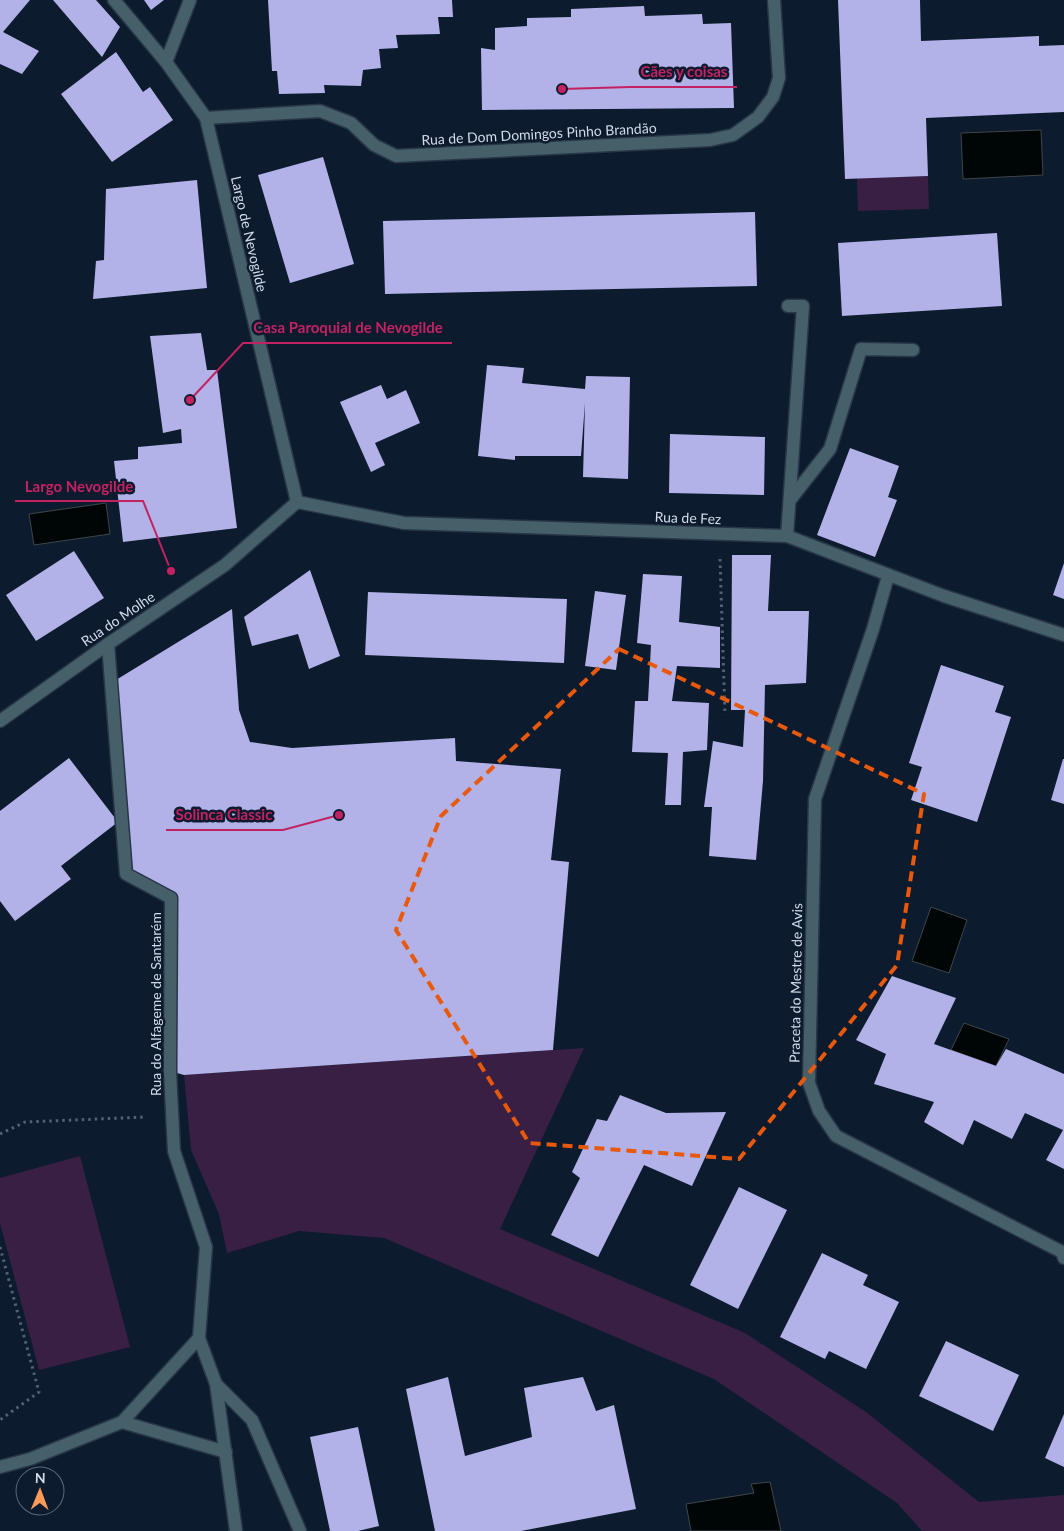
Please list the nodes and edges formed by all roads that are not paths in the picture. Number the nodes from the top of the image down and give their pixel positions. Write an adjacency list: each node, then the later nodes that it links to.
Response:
1 (114, 0): 4 (street, Largo de Nevogilde)
2 (190, 0): 4 (street)
3 (774, 0): 5 (street, Rua de Dom Domingos Pinho Brandão)
4 (166, 62): 5 (street, Largo de Nevogilde)
5 (206, 118): 9 (street, Largo de Nevogilde)
6 (788, 306): 8 (street)
7 (913, 350): 8 (street)
8 (790, 500): 10 (street)
9 (297, 502): 10 (street, Rua de Fez); 13 (street, Rua do Molhe)
10 (787, 536): 11 (street, Rua de Fez)
11 (888, 576): 12 (street, Rua de Fez); 15 (street, Praceta do Mestre de Avis)
12 (1064, 634)
13 (108, 644): 14 (street, Rua do Molhe); 16 (street, Rua do Alfageme de Santarém)
14 (0, 721)
15 (1064, 1258)
16 (199, 1338): 17 (street, Rua do Alfageme de Santarém); 18 (street)
17 (216, 1384): 19 (street, Rua do Alfageme de Santarém); 22 (street, Rua do Alfageme de Santarém)
18 (122, 1422): 19 (street); 20 (street)
19 (226, 1452): 21 (street, Rua do Alfageme de Santarém)
20 (0, 1467)
21 (236, 1531)
22 (300, 1531)

